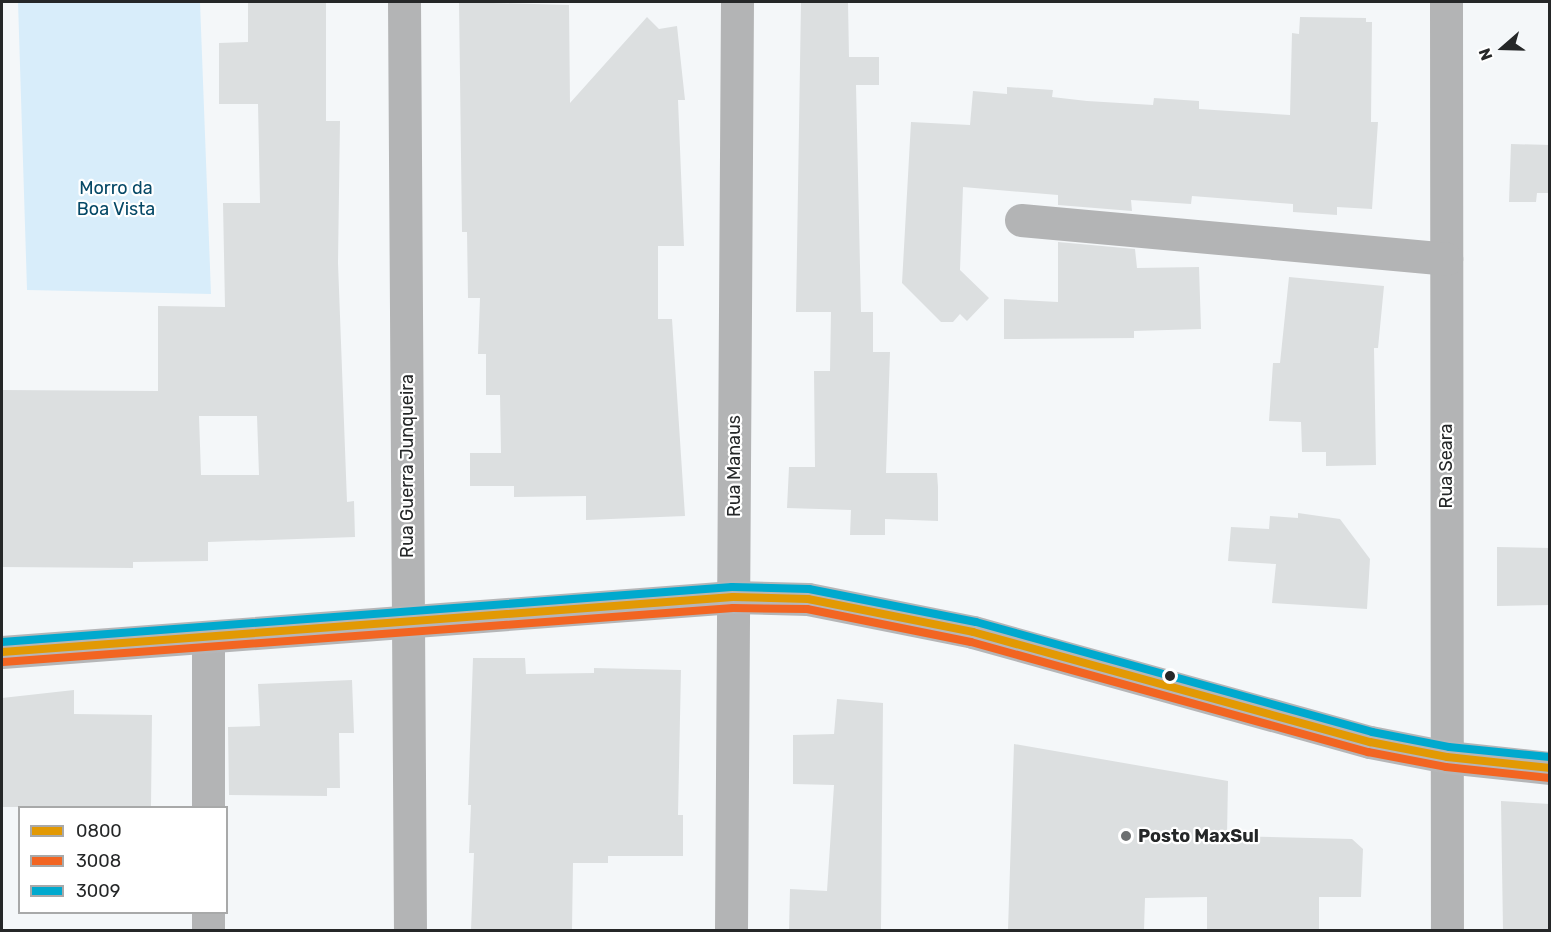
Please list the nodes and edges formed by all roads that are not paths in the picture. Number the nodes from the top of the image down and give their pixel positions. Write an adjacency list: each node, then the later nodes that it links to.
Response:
1 (404, 2): 7 (street, Rua Guerra Junqueira)
2 (737, 2): 6 (street, Rua Manaus)
3 (1446, 2): 5 (street, Rua Seara)
4 (1021, 220): 5 (street)
5 (1446, 259): 10 (street, Rua Seara)
6 (733, 597): 7 (main road); 10 (main road); 16 (street, Rua Manaus)
7 (408, 622): 8 (main road); 15 (street, Rua Guerra Junqueira)
8 (208, 637): 9 (main road); 12 (street)
9 (2, 652)
10 (1447, 757): 11 (main road); 17 (street, Rua Seara)
11 (1550, 768)
12 (208, 806)
13 (208, 914): 14 (street)
14 (208, 930)
15 (410, 930)
16 (731, 930)
17 (1447, 930)

